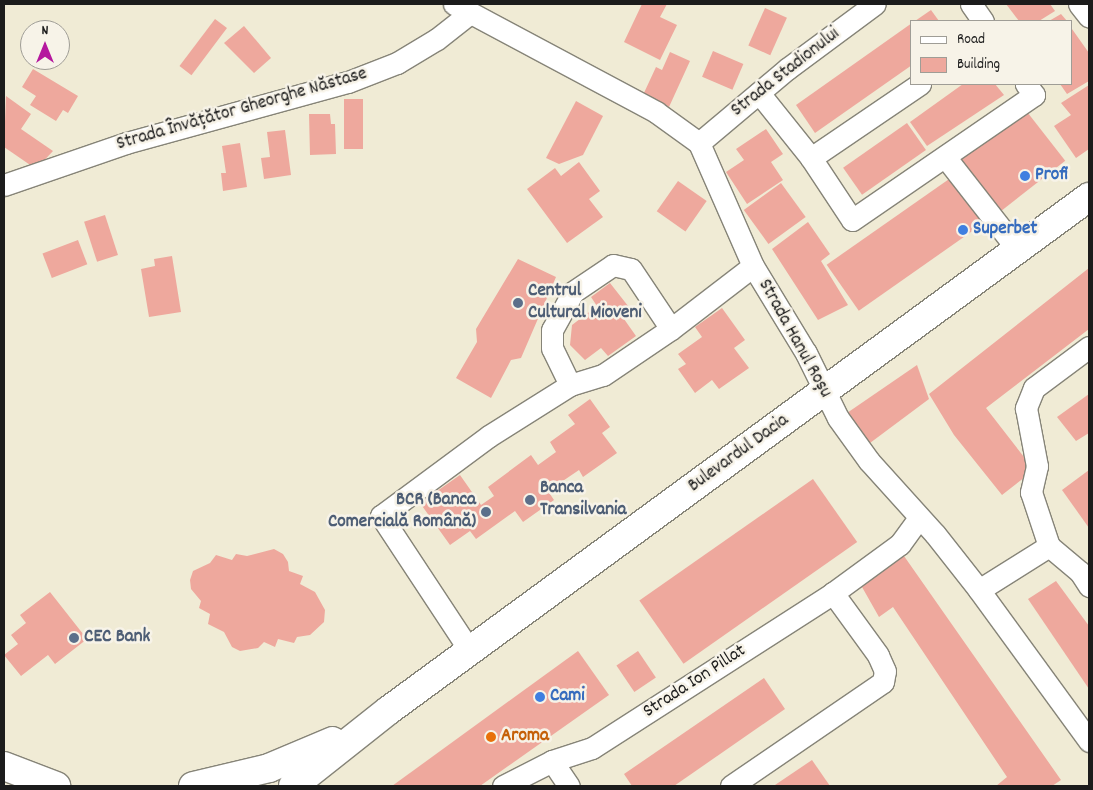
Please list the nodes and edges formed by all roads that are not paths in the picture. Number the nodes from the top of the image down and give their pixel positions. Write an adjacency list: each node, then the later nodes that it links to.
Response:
1 (875, 4): 9 (street, Strada Stadionului)
2 (971, 4): 6 (street)
3 (1079, 4): 5 (street)
4 (462, 8): 10 (street); 13 (street, Strada Învățător Gheorghe Năstase)
5 (1089, 17)
6 (982, 20)
7 (919, 85): 11 (street)
8 (1027, 85): 12 (street)
9 (759, 93): 10 (street, Strada Stadionului); 11 (street)
10 (699, 143): 16 (street, Strada Hanul Roșu)
11 (811, 158): 12 (street)
12 (946, 158): 15 (street)
13 (4, 185)
14 (1089, 197): 15 (main road, Bulevardul Dacia)
15 (1018, 250): 20 (main road, Bulevardul Dacia)
16 (753, 266): 17 (street); 20 (street, Strada Hanul Roșu)
17 (671, 329): 19 (street); 19 (street)
18 (1089, 347): 22 (street)
19 (570, 385): 26 (street)
20 (825, 391): 21 (street, Strada Hanul Roșu); 26 (main road, Bulevardul Dacia)
21 (919, 518): 24 (street, Strada Hanul Roșu); 25 (street, Strada Ion Pillat)
22 (1049, 546): 23 (street); 24 (street)
23 (1089, 586)
24 (979, 590): 28 (street, Strada Hanul Roșu)
25 (833, 593): 29 (street, Strada Ion Pillat); 31 (street)
26 (470, 651): 27 (main road, Bulevardul Dacia)
27 (389, 710): 33 (main road, Bulevardul Dacia); 34 (main road, Bulevardul Dacia)
28 (1089, 741)
29 (552, 761): 35 (street, Strada Ion Pillat); 36 (street)
30 (4, 766): 32 (main road)
31 (740, 784)
32 (56, 786)
33 (194, 786)
34 (293, 786)
35 (503, 786)
36 (569, 786)

